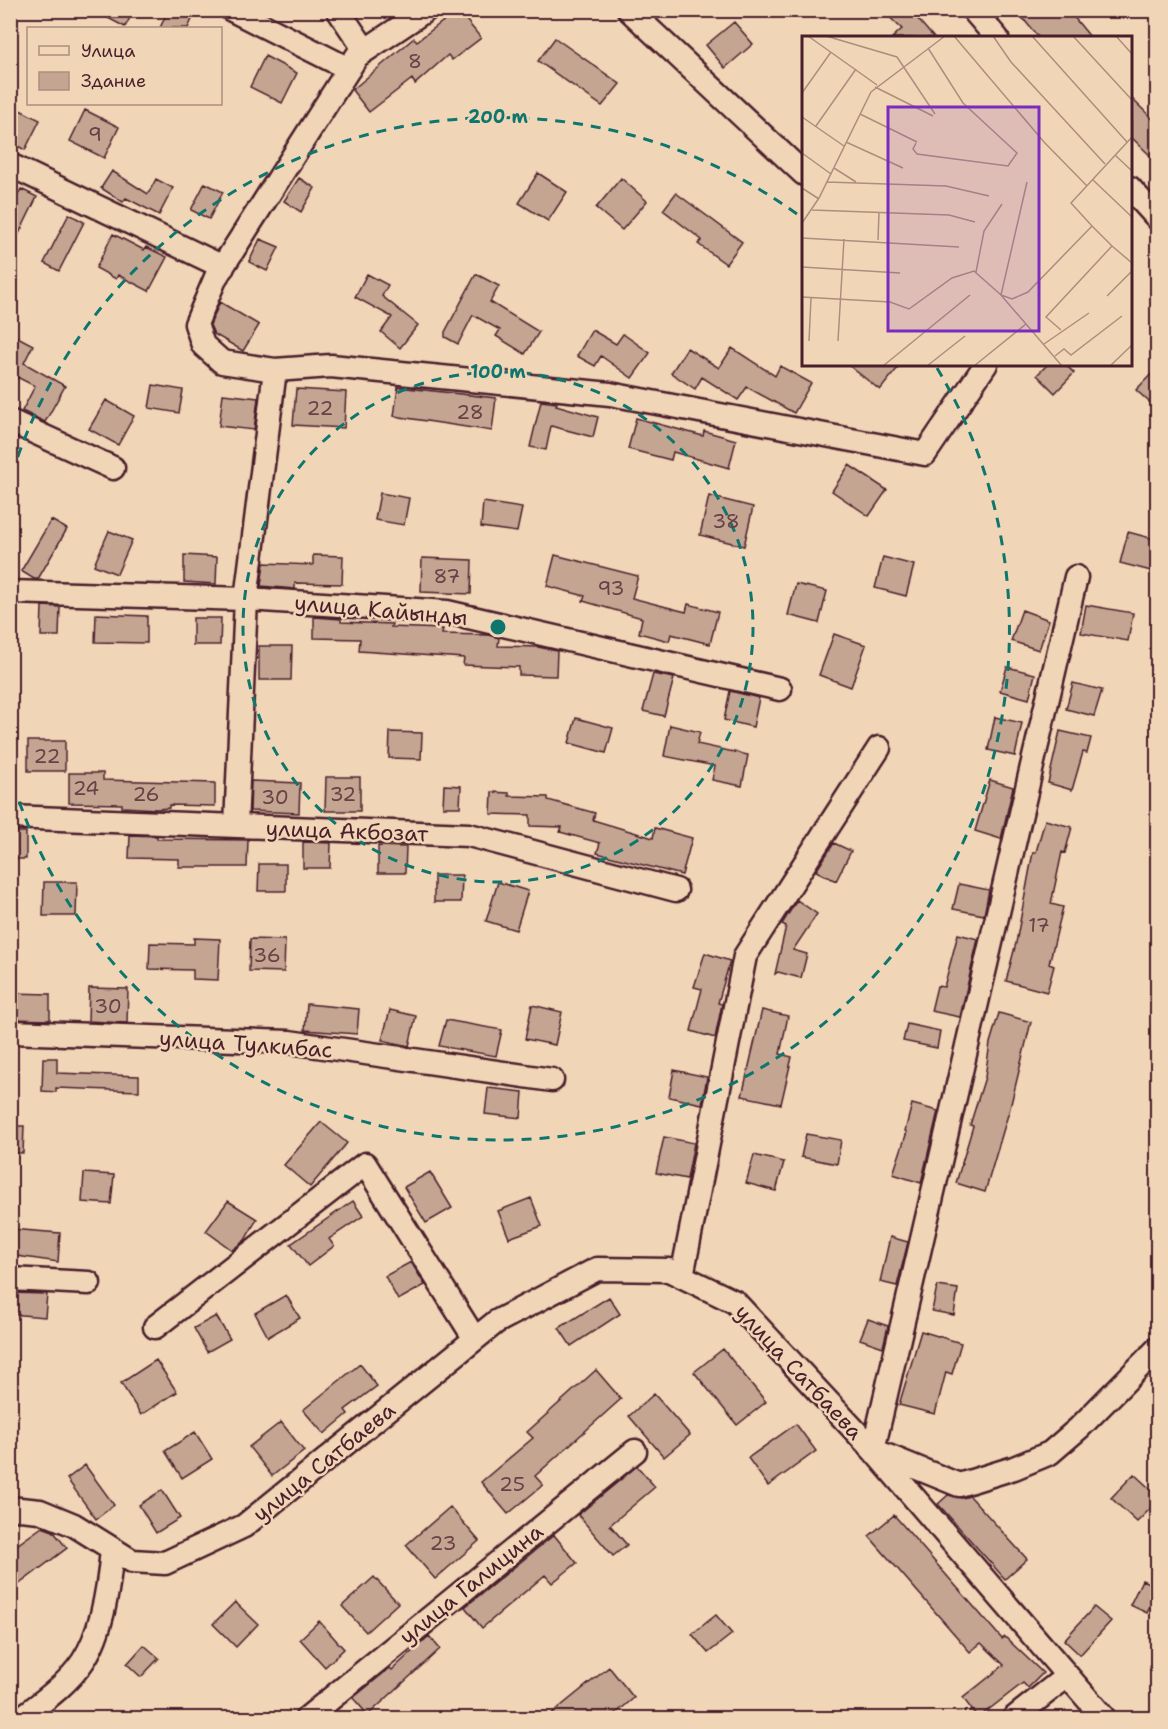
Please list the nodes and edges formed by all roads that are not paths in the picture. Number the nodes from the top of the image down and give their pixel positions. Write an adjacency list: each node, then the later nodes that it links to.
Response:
1 (232, 10): 8 (street)
2 (338, 10): 7 (street)
3 (426, 10): 7 (street)
4 (629, 10): 10 (street)
5 (973, 10): 6 (street)
6 (995, 36)
7 (365, 50): 8 (street)
8 (349, 69): 13 (street)
9 (10, 165): 13 (street)
10 (802, 172)
11 (1132, 189): 12 (street)
12 (1158, 219)
13 (219, 272): 15 (street)
14 (985, 366): 15 (street)
15 (274, 369): 20 (street)
16 (10, 421): 17 (street)
17 (112, 468)
18 (1076, 577): 34 (street)
19 (10, 592): 20 (street, улица Кайынды)
20 (246, 598): 21 (street, улица Кайынды); 24 (street)
21 (780, 689)
22 (879, 748): 28 (street)
23 (10, 817): 24 (street, улица Акбозат)
24 (237, 826): 25 (street, улица Акбозат)
25 (676, 890)
26 (10, 1032): 27 (street, улица Тулкибас)
27 (552, 1080)
28 (682, 1276): 32 (street, улица Сатбаева); 34 (street, улица Сатбаева)
29 (10, 1279): 30 (street)
30 (89, 1283)
31 (155, 1327): 32 (street)
32 (475, 1339): 37 (street, улица Сатбаева)
33 (1158, 1348): 34 (street)
34 (873, 1450): 38 (street, улица Сатбаева)
35 (635, 1451): 40 (street, улица Галицина)
36 (10, 1508): 37 (street, улица Сатбаева)
37 (112, 1549): 39 (street)
38 (1067, 1676): 41 (street); 42 (street, улица Сатбаева)
39 (21, 1719)
40 (307, 1719)
41 (1014, 1719)
42 (1104, 1719)

